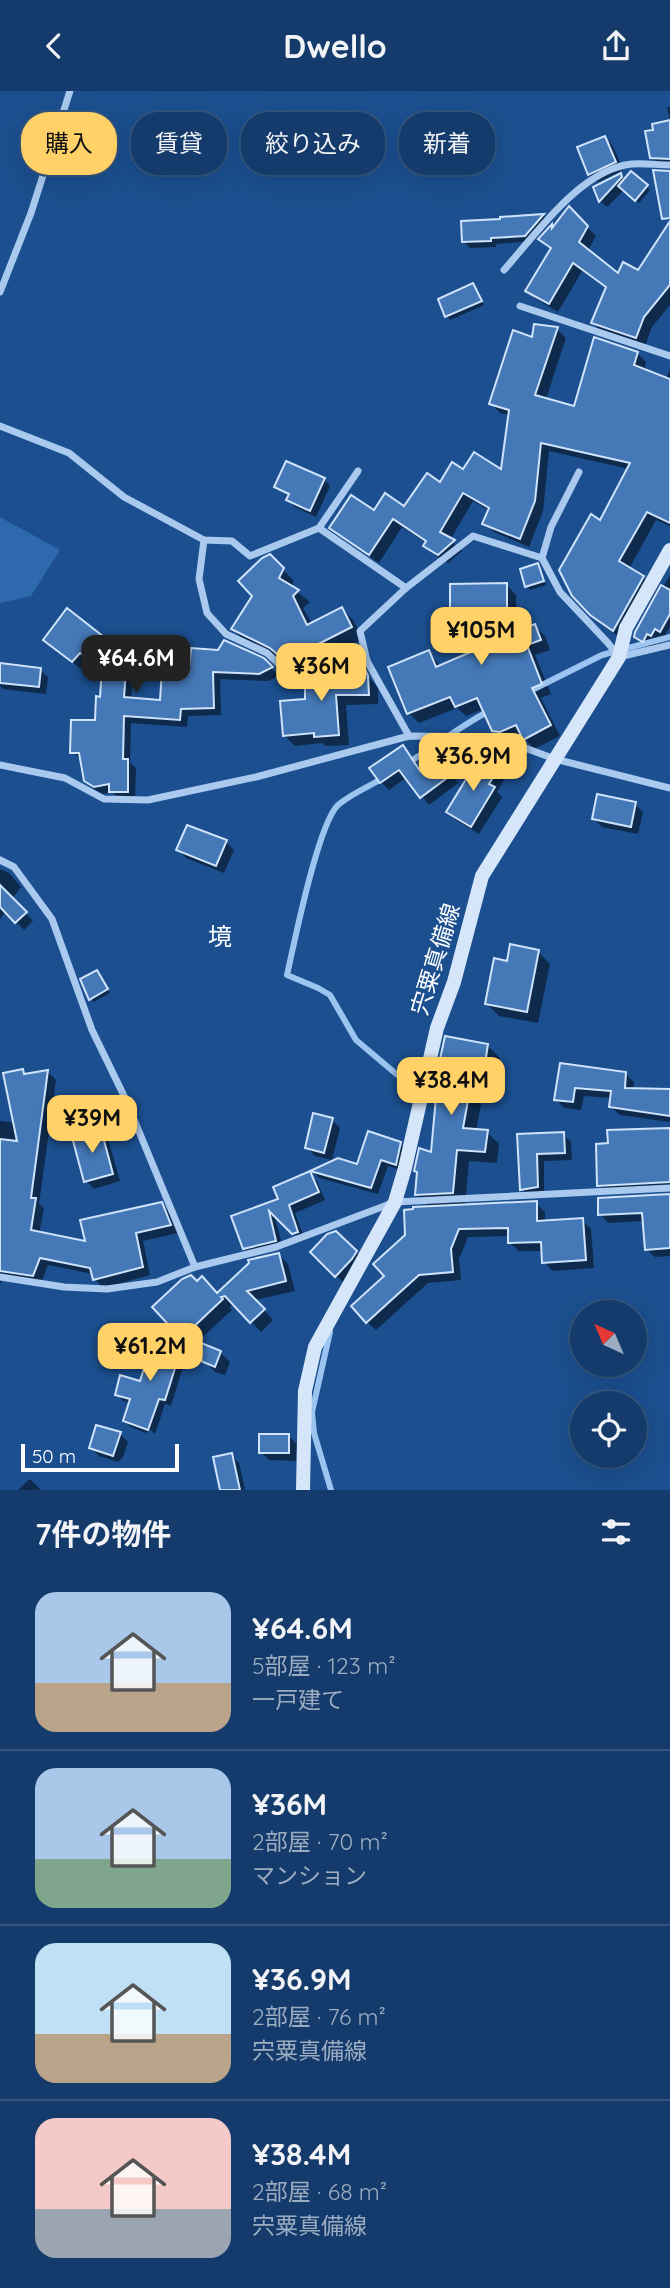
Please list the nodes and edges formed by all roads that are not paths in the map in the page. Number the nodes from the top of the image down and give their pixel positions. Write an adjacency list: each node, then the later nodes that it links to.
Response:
1 (71, 91): 4 (street)
2 (670, 165): 3 (street)
3 (504, 270)
4 (0, 292)
5 (520, 306): 6 (street)
6 (670, 356)
7 (0, 426): 11 (street)
8 (358, 471): 10 (street)
9 (579, 472): 13 (street)
10 (319, 528): 11 (street); 14 (street)
11 (204, 540): 17 (street)
12 (670, 550): 16 (main road, 宍粟真備線)
13 (542, 558): 14 (street); 16 (street)
14 (406, 588): 17 (street)
15 (670, 645): 16 (street)
16 (619, 657): 19 (main road, 宍粟真備線)
17 (366, 661): 18 (street)
18 (409, 736): 19 (street); 20 (street)
19 (555, 759): 21 (street); 24 (main road, 宍粟真備線)
20 (0, 765)
21 (670, 788)
22 (0, 860): 25 (street)
23 (670, 1188): 24 (street)
24 (395, 1202): 25 (street); 27 (main road, 宍粟真備線)
25 (195, 1267): 26 (street)
26 (0, 1277)
27 (303, 1490)

